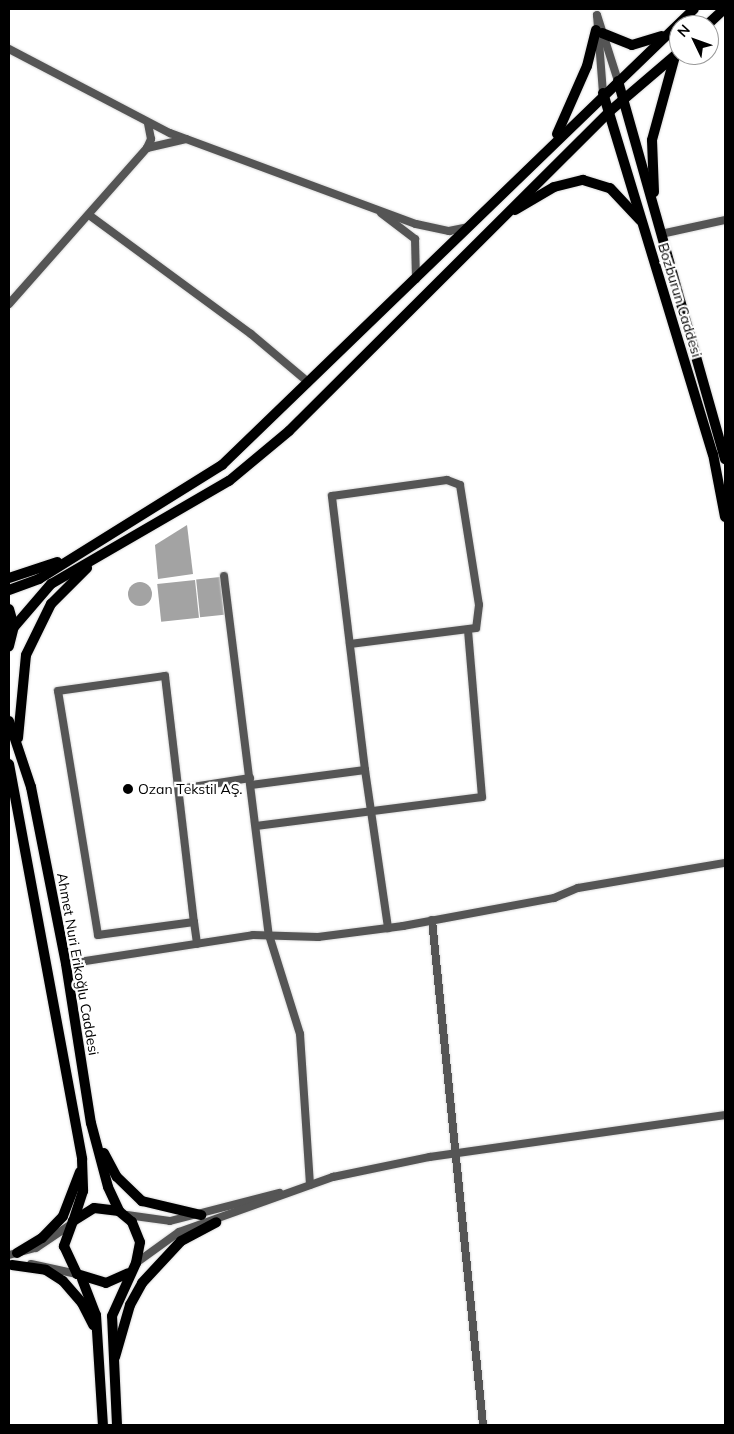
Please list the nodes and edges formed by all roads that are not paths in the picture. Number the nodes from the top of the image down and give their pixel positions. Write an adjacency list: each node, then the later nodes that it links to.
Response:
1 (694, 9): 4 (main road)
2 (598, 12): 3 (street)
3 (599, 32): 4 (main road); 8 (street); 9 (street); 14 (main road)
4 (668, 34): 8 (main road)
5 (9, 48): 12 (street)
6 (669, 61): 10 (main road)
7 (674, 65): 17 (main road)
8 (618, 81): 9 (main road); 10 (main road, Bozburun Caddesi)
9 (603, 93): 11 (main road, Bozburun Caddesi); 14 (main road)
10 (624, 99): 11 (main road); 17 (main road, Bozburun Caddesi)
11 (610, 112): 19 (main road); 21 (main road, Bozburun Caddesi)
12 (148, 124): 13 (street); 15 (street)
13 (188, 139): 15 (street); 16 (street)
14 (552, 144): 22 (main road)
15 (147, 148): 18 (street)
16 (371, 206): 22 (street); 24 (street)
17 (656, 213): 23 (main road, Bozburun Caddesi)
18 (89, 215): 25 (street); 26 (street)
19 (500, 220): 21 (main road); 31 (main road)
20 (725, 220): 23 (street)
21 (643, 224): 28 (main road, Bozburun Caddesi)
22 (469, 227): 24 (main road)
23 (661, 234): 27 (main road, Bozburun Caddesi)
24 (416, 279): 26 (main road)
25 (9, 304)
26 (308, 382): 32 (main road)
27 (723, 436): 28 (street); 29 (main road, Bozburun Caddesi)
28 (708, 440): 30 (main road, Bozburun Caddesi)
29 (725, 454)
30 (725, 517)
31 (102, 556): 37 (main road); 42 (main road)
32 (70, 557): 34 (main road); 35 (main road)
33 (224, 576): 45 (street)
34 (9, 578)
35 (9, 590)
36 (9, 609): 37 (main road)
37 (14, 627): 40 (main road)
38 (468, 632): 39 (street); 39 (street); 47 (street)
39 (350, 644): 44 (street)
40 (9, 646)
41 (9, 721): 42 (main road, Ahmet Nuri Erikoğlu Caddesi)
42 (18, 742): 55 (main road, Ahmet Nuri Erikoğlu Caddesi)
43 (9, 764): 59 (main road)
44 (365, 770): 45 (street); 47 (street)
45 (250, 781): 46 (street); 48 (street)
46 (180, 789): 51 (street); 51 (street)
47 (373, 811): 48 (street); 52 (street)
48 (256, 826): 53 (street)
49 (725, 863): 50 (street)
50 (432, 920): 52 (street); 58 (street)
51 (194, 922): 54 (street)
52 (388, 928): 53 (street)
53 (270, 935): 54 (street); 60 (street)
54 (197, 944): 55 (street)
55 (66, 964): 57 (main road, Ahmet Nuri Erikoğlu Caddesi)
56 (725, 1115): 58 (street)
57 (91, 1123): 61 (main road, Ahmet Nuri Erikoğlu Caddesi); 62 (main road)
58 (456, 1153): 60 (street); 73 (street)
59 (82, 1159): 64 (main road); 65 (main road)
60 (310, 1185): 62 (street); 63 (street)
61 (122, 1213): 62 (street); 64 (main road); 66 (main road)
62 (201, 1215)
63 (216, 1222): 66 (street); 70 (main road)
64 (71, 1224): 65 (street); 68 (main road)
65 (12, 1260): 68 (street); 69 (main road)
66 (136, 1263): 67 (main road)
67 (128, 1273): 68 (main road); 70 (main road)
68 (79, 1276): 69 (main road)
69 (98, 1339): 71 (main road)
70 (112, 1368): 72 (main road)
71 (103, 1425)
72 (117, 1425)
73 (484, 1425)

